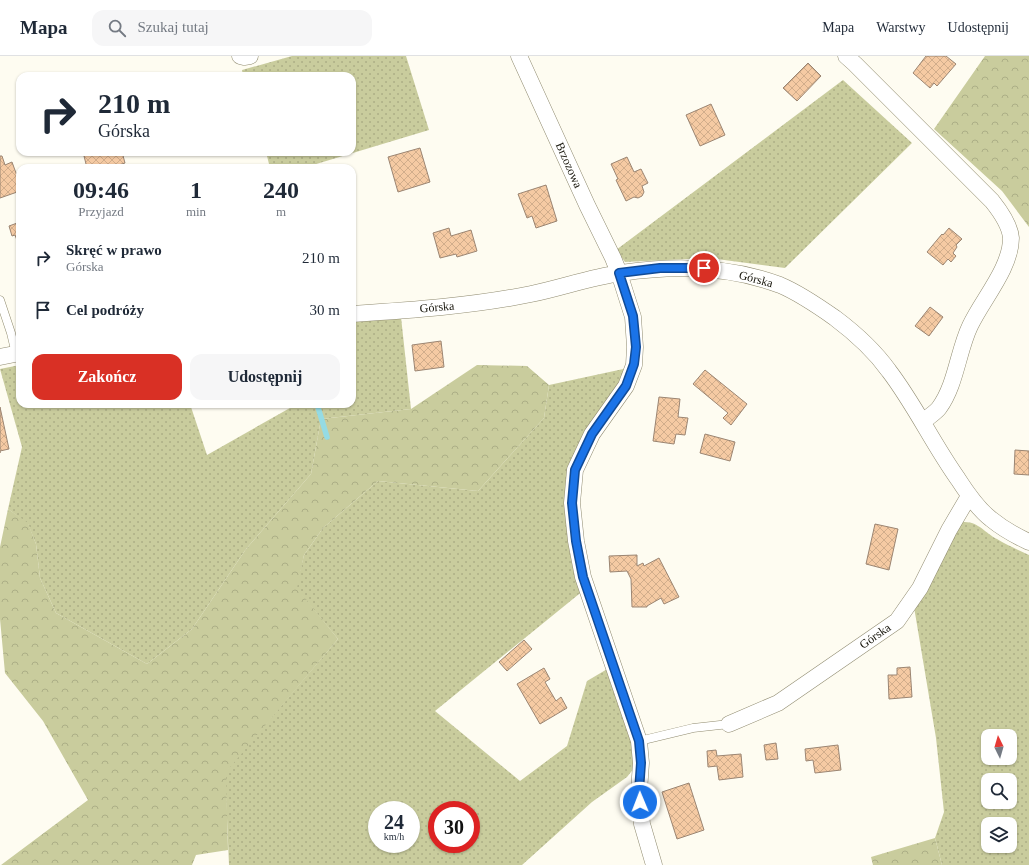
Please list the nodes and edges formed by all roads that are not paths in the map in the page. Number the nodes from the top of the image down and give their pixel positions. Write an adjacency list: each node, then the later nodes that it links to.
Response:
1 (240, 56): 2 (street)
2 (250, 56)
3 (519, 56): 5 (street, Brzozowa)
4 (846, 56): 11 (street)
5 (619, 273): 7 (street, Górska); 11 (street, Górska); 15 (street, Brzozowa)
6 (0, 300): 8 (lane)
7 (356, 314)
8 (16, 348)
9 (16, 354): 10 (street)
10 (0, 357)
11 (923, 422): 12 (street, Górska)
12 (969, 496): 13 (street, Górska); 14 (street, Górska)
13 (1029, 542)
14 (729, 724): 15 (lane)
15 (639, 741): 16 (street, Brzozowa)
16 (654, 865)

